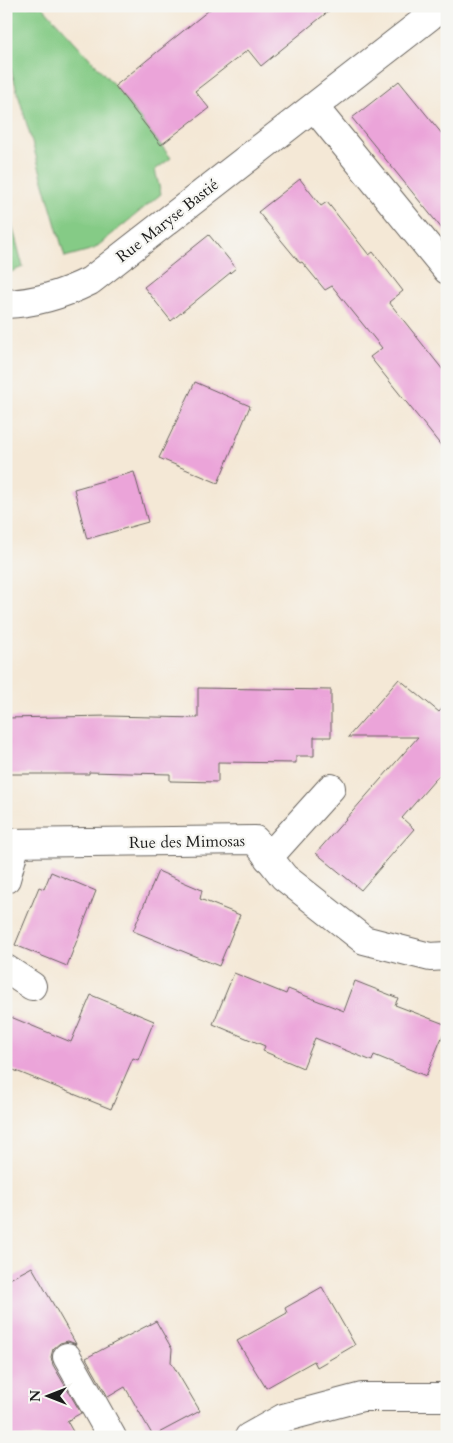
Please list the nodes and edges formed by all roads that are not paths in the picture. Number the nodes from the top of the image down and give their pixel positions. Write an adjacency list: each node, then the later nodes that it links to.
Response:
1 (443, 6): 2 (street, Rue Maryse Bastié)
2 (314, 107): 3 (street); 4 (street, Rue Maryse Bastié)
3 (447, 270)
4 (6, 304)
5 (331, 788): 7 (street)
6 (11, 843): 7 (street, Rue des Mimosas); 8 (street)
7 (268, 858): 9 (street, Rue des Mimosas)
8 (6, 879)
9 (447, 956)
10 (6, 969): 11 (street)
11 (32, 986)
12 (67, 1356): 14 (street)
13 (447, 1397): 15 (street)
14 (112, 1437)
15 (249, 1437)

